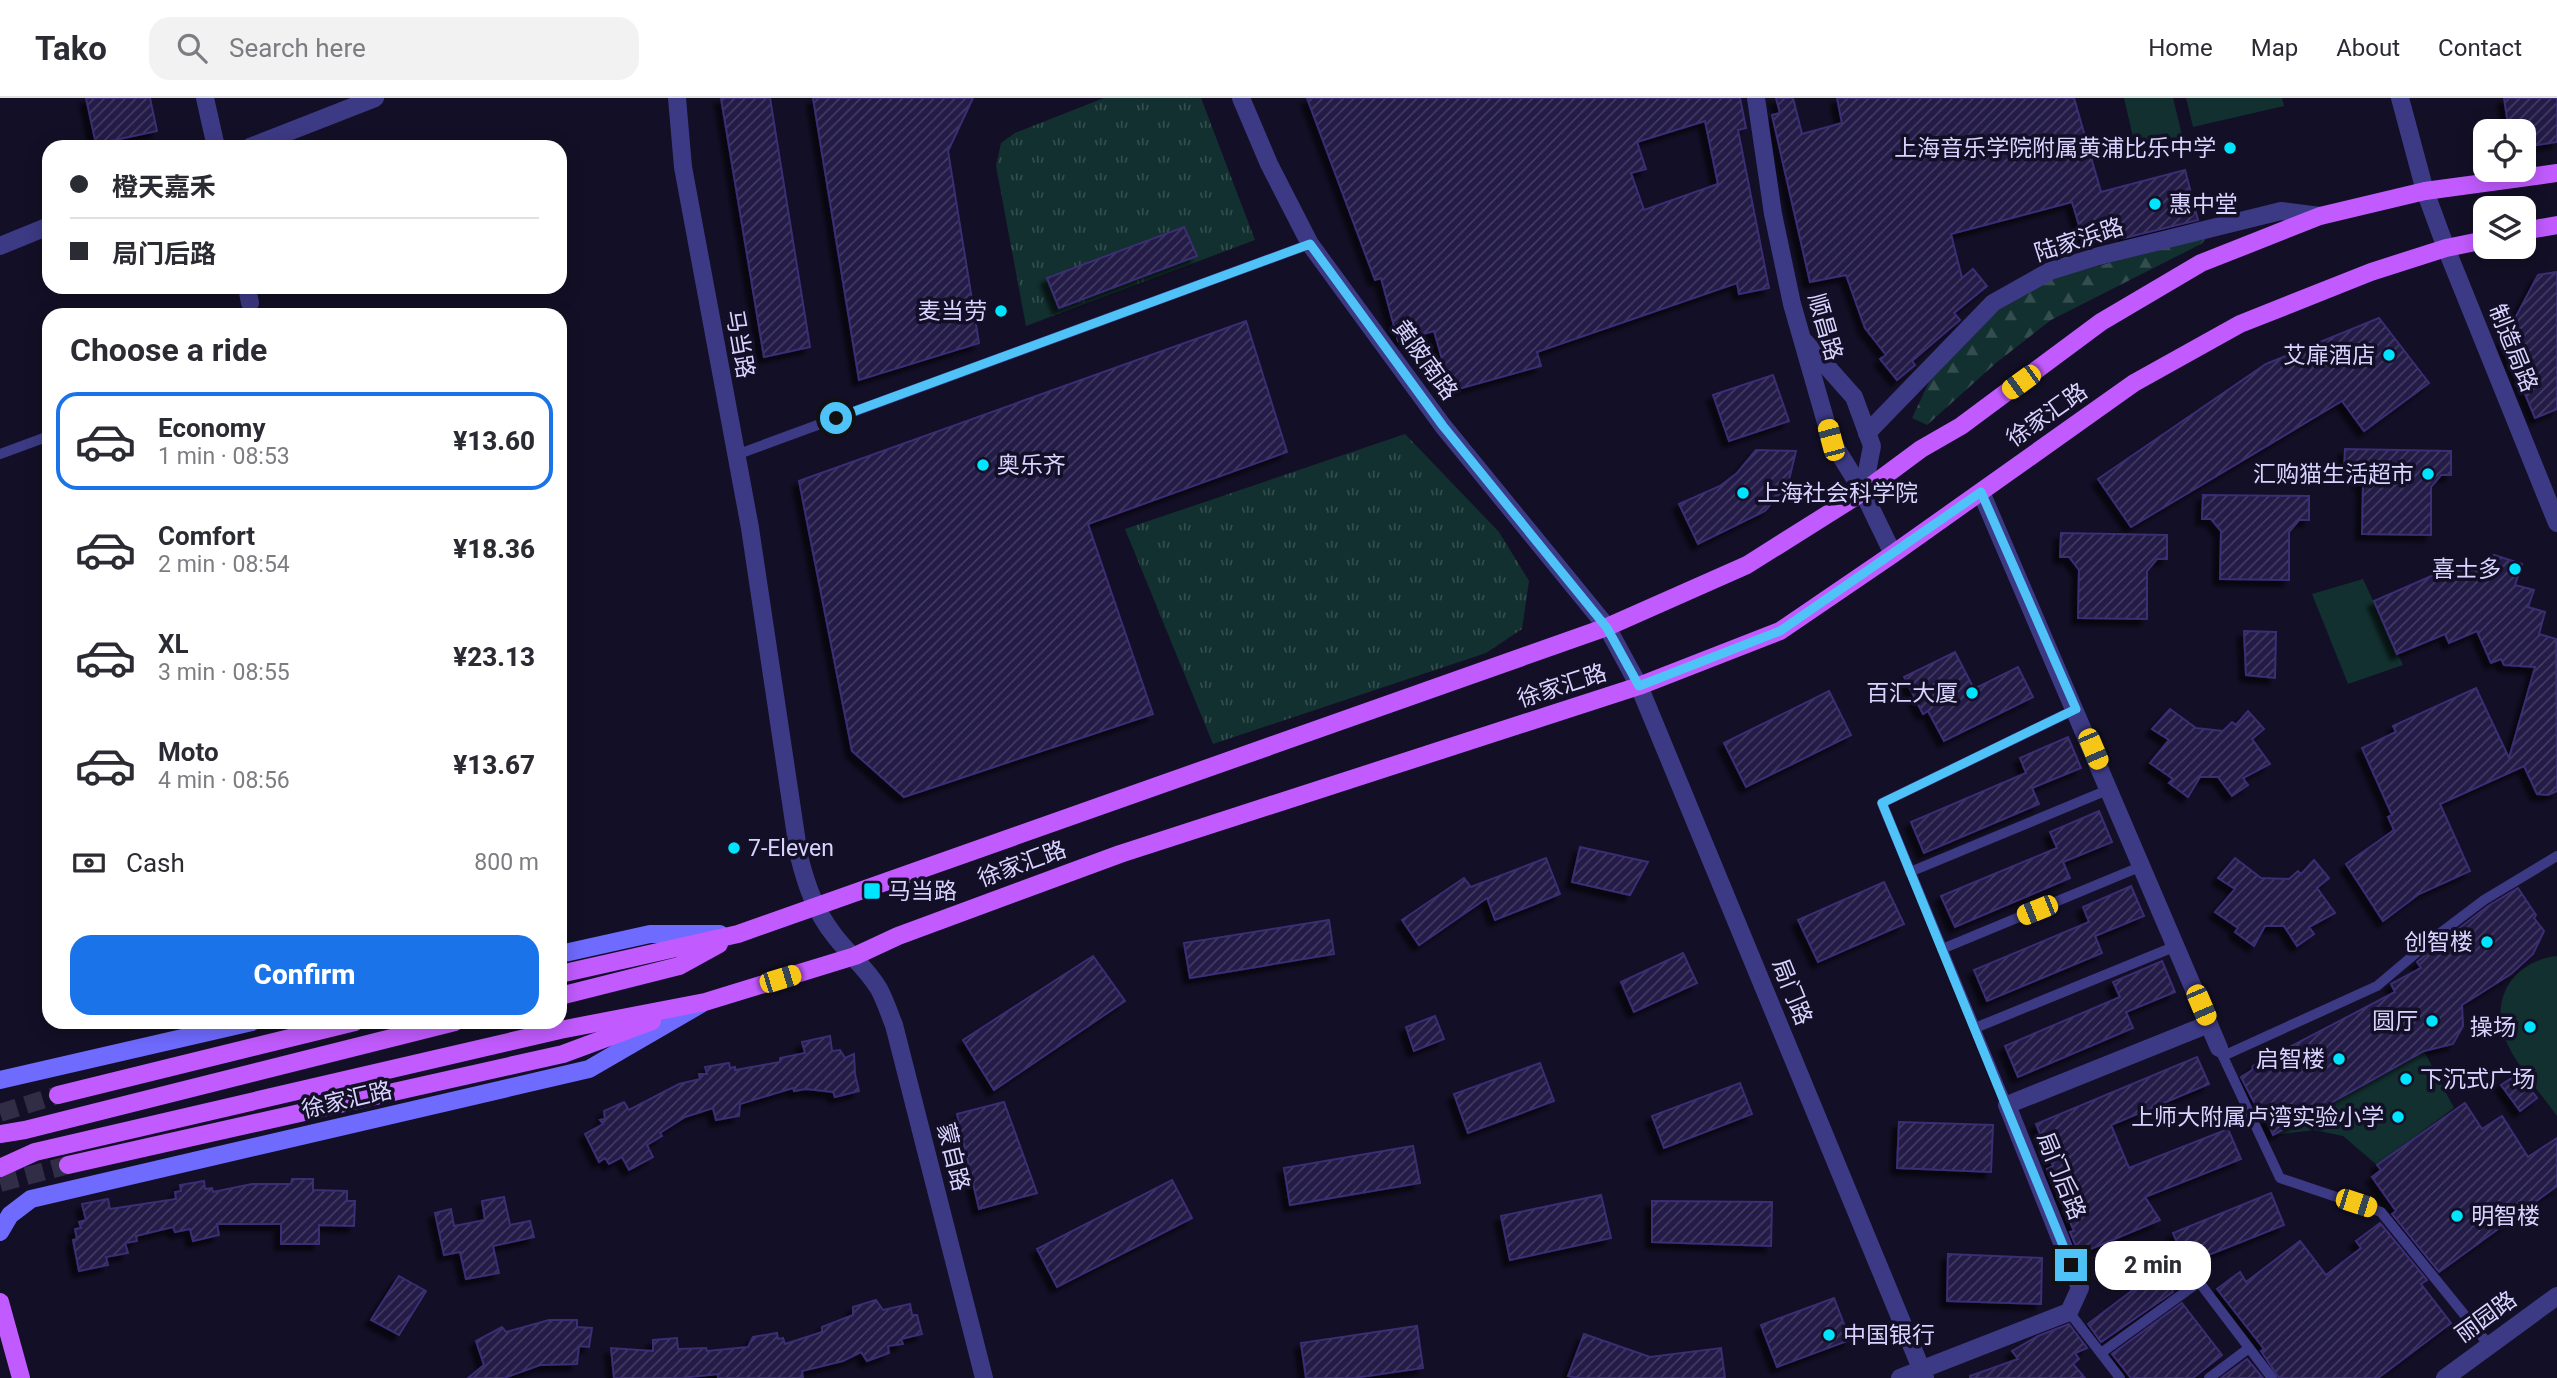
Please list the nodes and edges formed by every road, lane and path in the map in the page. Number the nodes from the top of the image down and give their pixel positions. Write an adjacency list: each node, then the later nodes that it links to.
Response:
1 (205, 98): 7 (street)
2 (375, 98): 8 (street)
3 (677, 98): 23 (street, 马当路)
4 (1241, 98): 16 (street, 黄陂南路)
5 (1756, 98): 19 (street, 顺昌路)
6 (2400, 98): 10 (street, 制造局路)
7 (214, 140)
8 (268, 140)
9 (2557, 173): 10 (main road)
10 (2426, 191): 11 (main road, 徐家汇路); 18 (street, 制造局路)
11 (2320, 216): 20 (street, 陆家浜路); 24 (main road, 徐家汇路)
12 (2557, 225): 14 (main road)
13 (42, 229): 17 (street)
14 (2536, 229)
15 (2473, 242): 18 (main road)
16 (1310, 244): 23 (lane); 28 (street, 黄陂南路)
17 (0, 246)
18 (2446, 248): 25 (main road, 徐家汇路); 26 (street, 制造局路)
19 (1803, 340): 20 (street); 24 (street, 顺昌路)
20 (1867, 433): 24 (street)
21 (42, 439): 22 (lane)
22 (0, 454)
23 (736, 455): 35 (street, 马当路)
24 (1863, 492): 27 (street, 顺昌路); 28 (main road, 徐家汇路)
25 (1981, 492): 27 (main road, 徐家汇路); 30 (street)
26 (2557, 523)
27 (1893, 554): 29 (main road, 徐家汇路)
28 (1607, 628): 29 (street, 局门路); 35 (main road, 徐家汇路)
29 (1639, 686): 40 (main road, 徐家汇路); 67 (street, 局门路)
30 (2076, 709): 31 (street); 34 (lane)
31 (2110, 789): 33 (street); 34 (lane)
32 (2557, 856): 51 (lane)
33 (2142, 866): 37 (street); 38 (lane)
34 (1910, 872): 38 (lane)
35 (816, 906): 36 (main road, 徐家汇路); 40 (street, 马当路)
36 (738, 934): 39 (main road); 41 (main road, 徐家汇路); 42 (main road, 徐家汇路)
37 (2176, 946): 44 (street); 45 (lane)
38 (1942, 949): 45 (lane)
39 (567, 952)
40 (855, 956): 43 (main road, 徐家汇路); 69 (street, 蒙自路)
41 (567, 972)
42 (567, 994)
43 (705, 1002): 50 (main road, 徐家汇路); 58 (main road); 60 (main road, 徐家汇路)
44 (2209, 1024): 51 (street); 54 (street)
45 (1975, 1028): 54 (lane)
46 (222, 1029): 52 (main road)
47 (327, 1029): 53 (main road)
48 (427, 1029): 55 (main road)
49 (565, 1029): 59 (main road, 徐家汇路)
50 (567, 1029)
51 (2221, 1052): 64 (lane)
52 (0, 1080)
53 (58, 1095)
54 (2007, 1105): 63 (street, 局门后路)
55 (25, 1130): 56 (main road); 57 (main road)
56 (0, 1134)
57 (0, 1142)
58 (68, 1165)
59 (0, 1168)
60 (0, 1232)
61 (2557, 1296): 64 (street, 丽园路)
62 (0, 1301): 68 (main road)
63 (2069, 1312): 66 (lane); 67 (street)
64 (2489, 1345): 74 (street, 丽园路)
65 (2249, 1348): 66 (lane); 72 (lane); 73 (lane)
66 (2101, 1353): 71 (lane)
67 (1923, 1374): 70 (street)
68 (22, 1378)
69 (984, 1378)
70 (1900, 1378)
71 (2120, 1378)
72 (2209, 1378)
73 (2272, 1378)
74 (2445, 1378)

